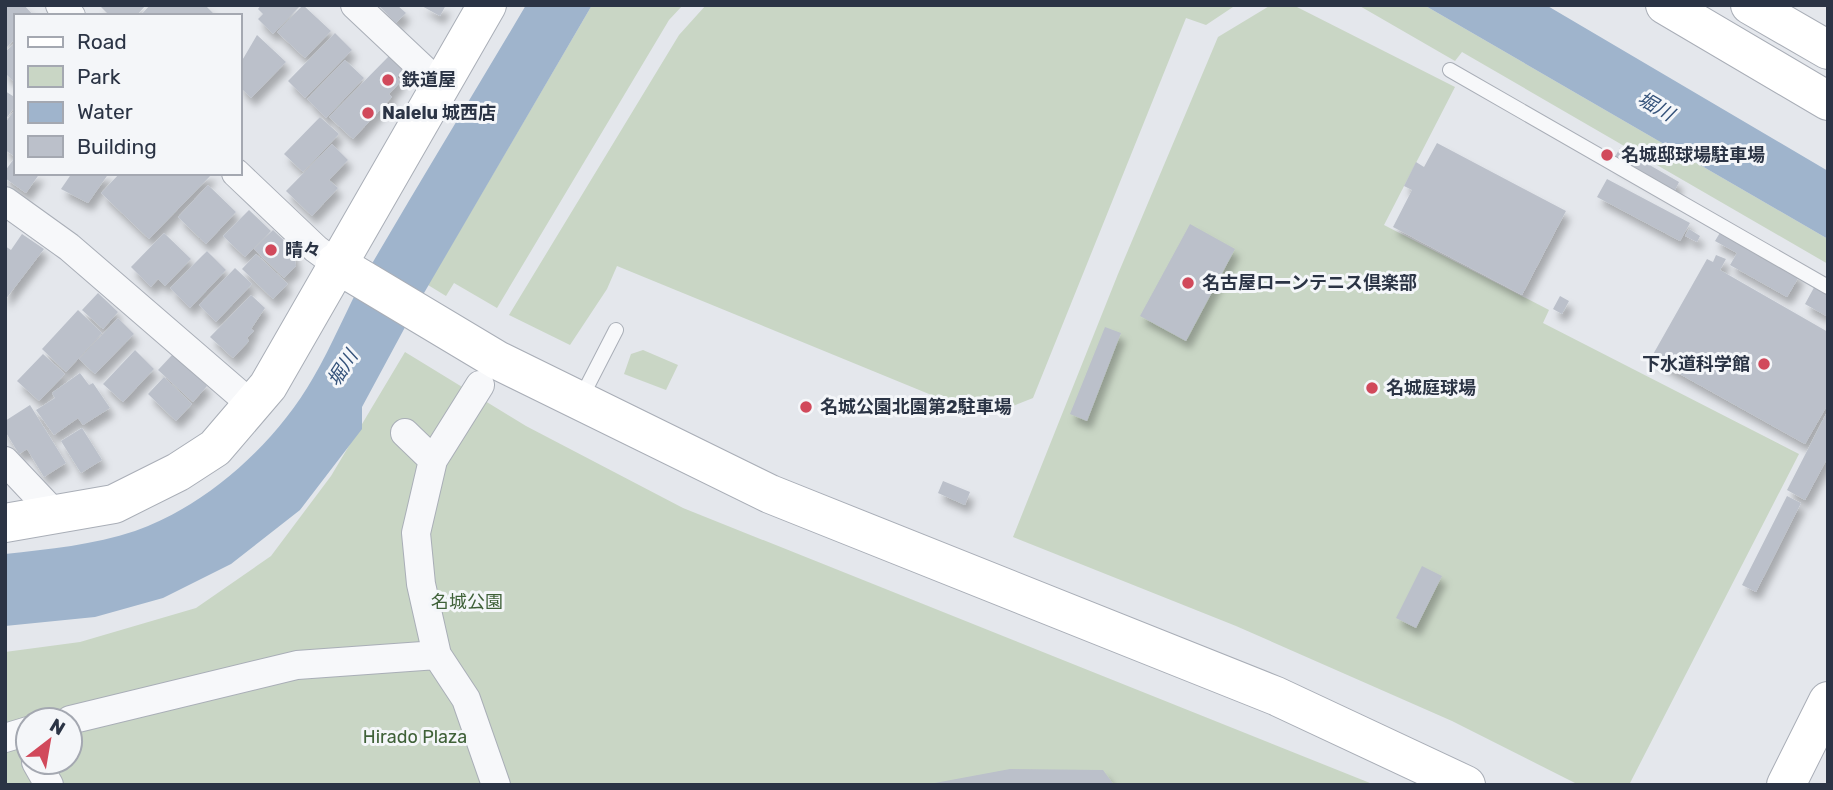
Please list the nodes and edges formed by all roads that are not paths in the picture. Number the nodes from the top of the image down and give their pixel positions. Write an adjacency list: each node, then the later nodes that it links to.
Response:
1 (355, 5): 7 (street)
2 (487, 5): 7 (street)
3 (1665, 5): 8 (street)
4 (1751, 5): 5 (street)
5 (1828, 50)
6 (1450, 70): 12 (lane)
7 (440, 85): 11 (street)
8 (1828, 101)
9 (238, 175): 11 (street)
10 (5, 201): 16 (street)
11 (347, 270): 15 (street); 16 (street)
12 (1828, 287)
13 (615, 330): 15 (lane)
14 (480, 385): 18 (street)
15 (579, 401): 26 (street)
16 (253, 406): 20 (street)
17 (405, 433): 18 (street)
18 (433, 460): 22 (street)
19 (5, 461): 20 (street)
20 (56, 515): 21 (street)
21 (5, 523)
22 (438, 655): 24 (street); 25 (street)
23 (1828, 701): 27 (street)
24 (84, 717)
25 (496, 785)
26 (1466, 785)
27 (1786, 785)

